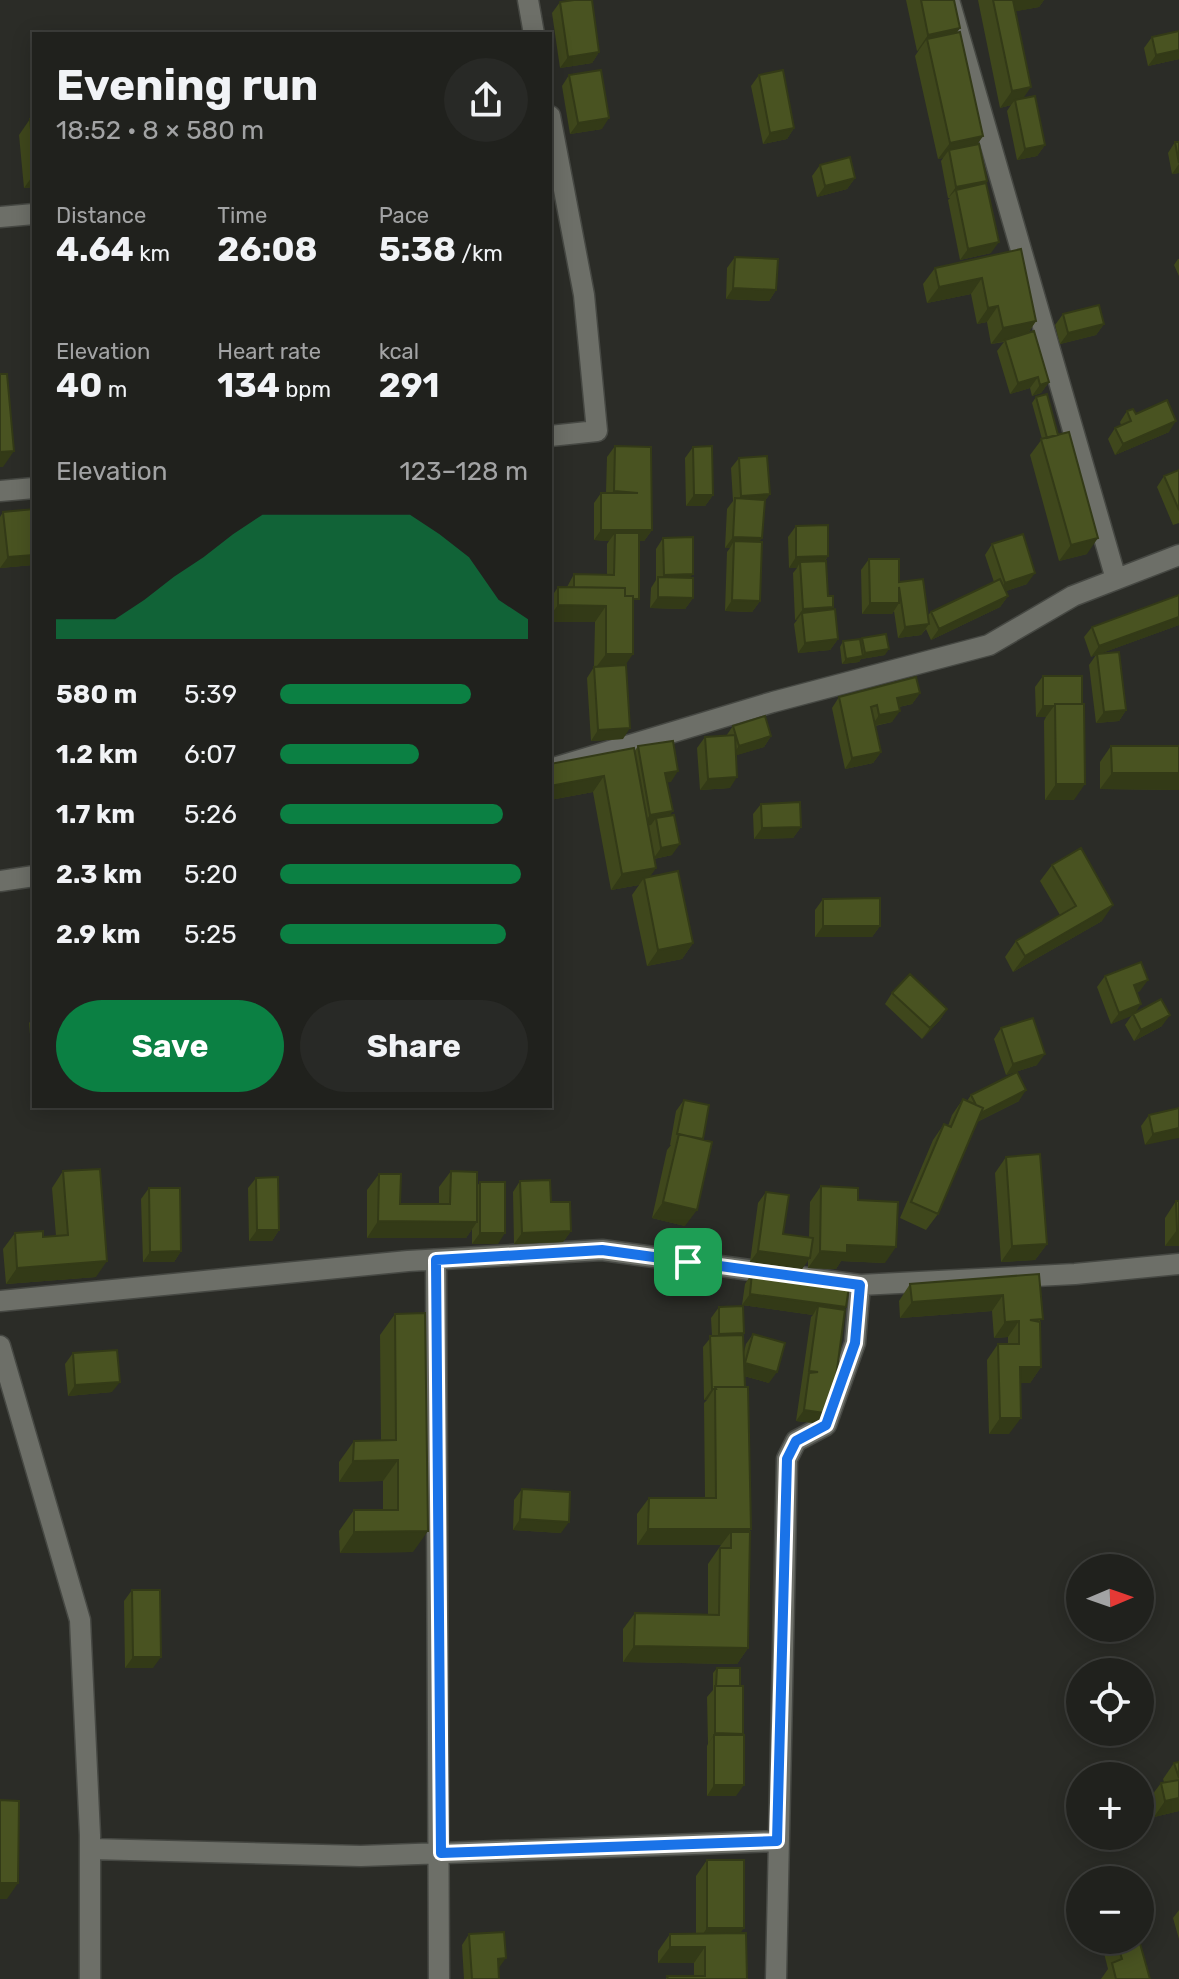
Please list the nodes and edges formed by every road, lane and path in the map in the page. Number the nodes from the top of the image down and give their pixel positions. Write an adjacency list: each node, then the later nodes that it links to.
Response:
1 (528, 0): 3 (street)
2 (949, 0): 12 (street)
3 (534, 32)
4 (552, 139): 5 (street)
5 (554, 162): 8 (street)
6 (32, 214): 7 (street)
7 (0, 217)
8 (552, 436)
9 (32, 488): 10 (street)
10 (0, 491)
11 (1179, 555): 12 (street)
12 (1116, 579): 13 (street)
13 (552, 768)
14 (32, 876): 15 (street)
15 (0, 881)
16 (436, 1260): 18 (street); 19 (street); 23 (street)
17 (1179, 1264): 18 (street)
18 (860, 1285): 21 (street)
19 (0, 1301)
20 (0, 1346): 22 (street)
21 (777, 1841): 23 (street); 26 (street)
22 (91, 1849): 23 (street); 24 (street)
23 (441, 1853): 25 (street)
24 (90, 1979)
25 (439, 1979)
26 (776, 1979)

